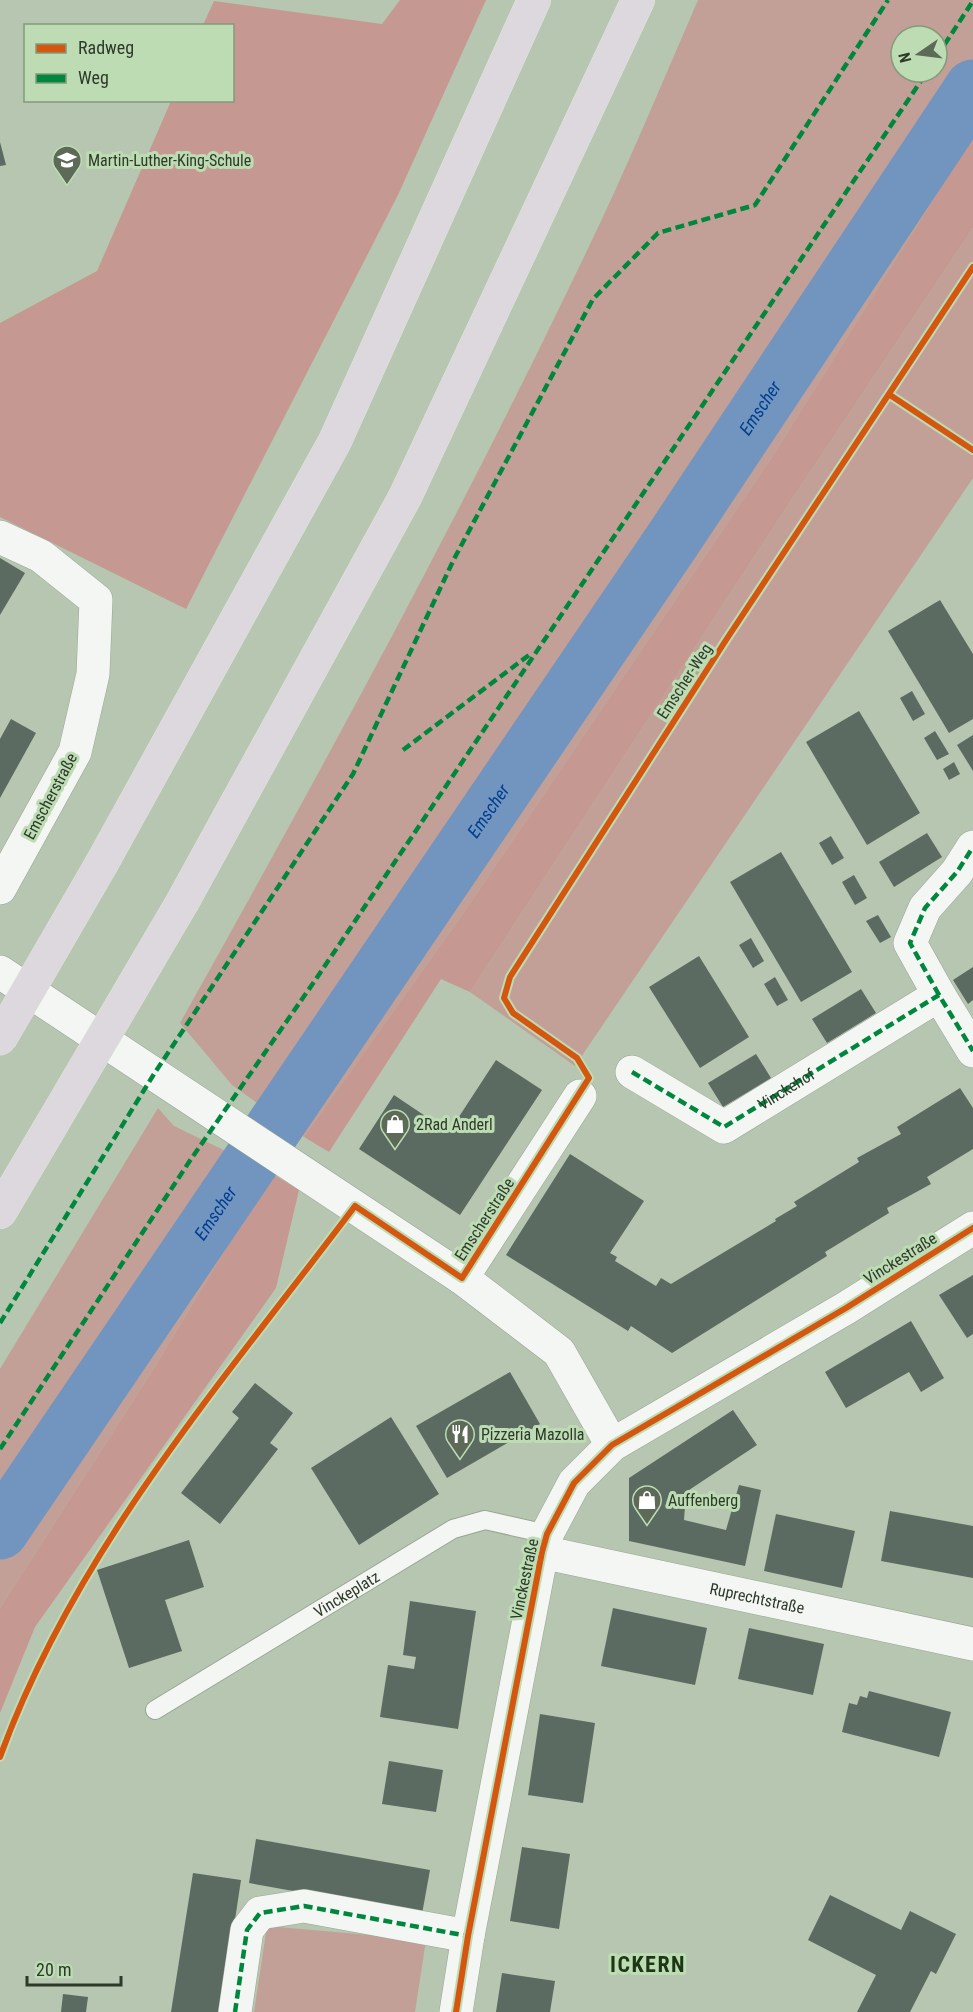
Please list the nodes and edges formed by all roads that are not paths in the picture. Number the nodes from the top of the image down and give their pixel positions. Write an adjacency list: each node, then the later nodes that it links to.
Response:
1 (534, 0): 8 (highway, bridge)
2 (638, 0): 12 (highway, bridge)
3 (0, 537): 5 (street, Emscherstraße)
4 (973, 847): 7 (street)
5 (0, 888)
6 (0, 972): 14 (street, Emscherstraße)
7 (939, 995): 9 (street); 10 (street, Vinckehof)
8 (0, 1039)
9 (973, 1051)
10 (632, 1072)
11 (580, 1096): 14 (street, Emscherstraße)
12 (0, 1212)
13 (973, 1228): 15 (street, Vinckestraße)
14 (462, 1278): 15 (street, Emscherstraße)
15 (612, 1445): 16 (street, Vinckestraße)
16 (545, 1543): 17 (street, Ruprechtstraße); 18 (lane, Vinckeplatz); 19 (street, Vinckestraße)
17 (973, 1644)
18 (155, 1710)
19 (468, 1935): 20 (street); 21 (street, Vinckestraße)
20 (235, 2012)
21 (456, 2012)

